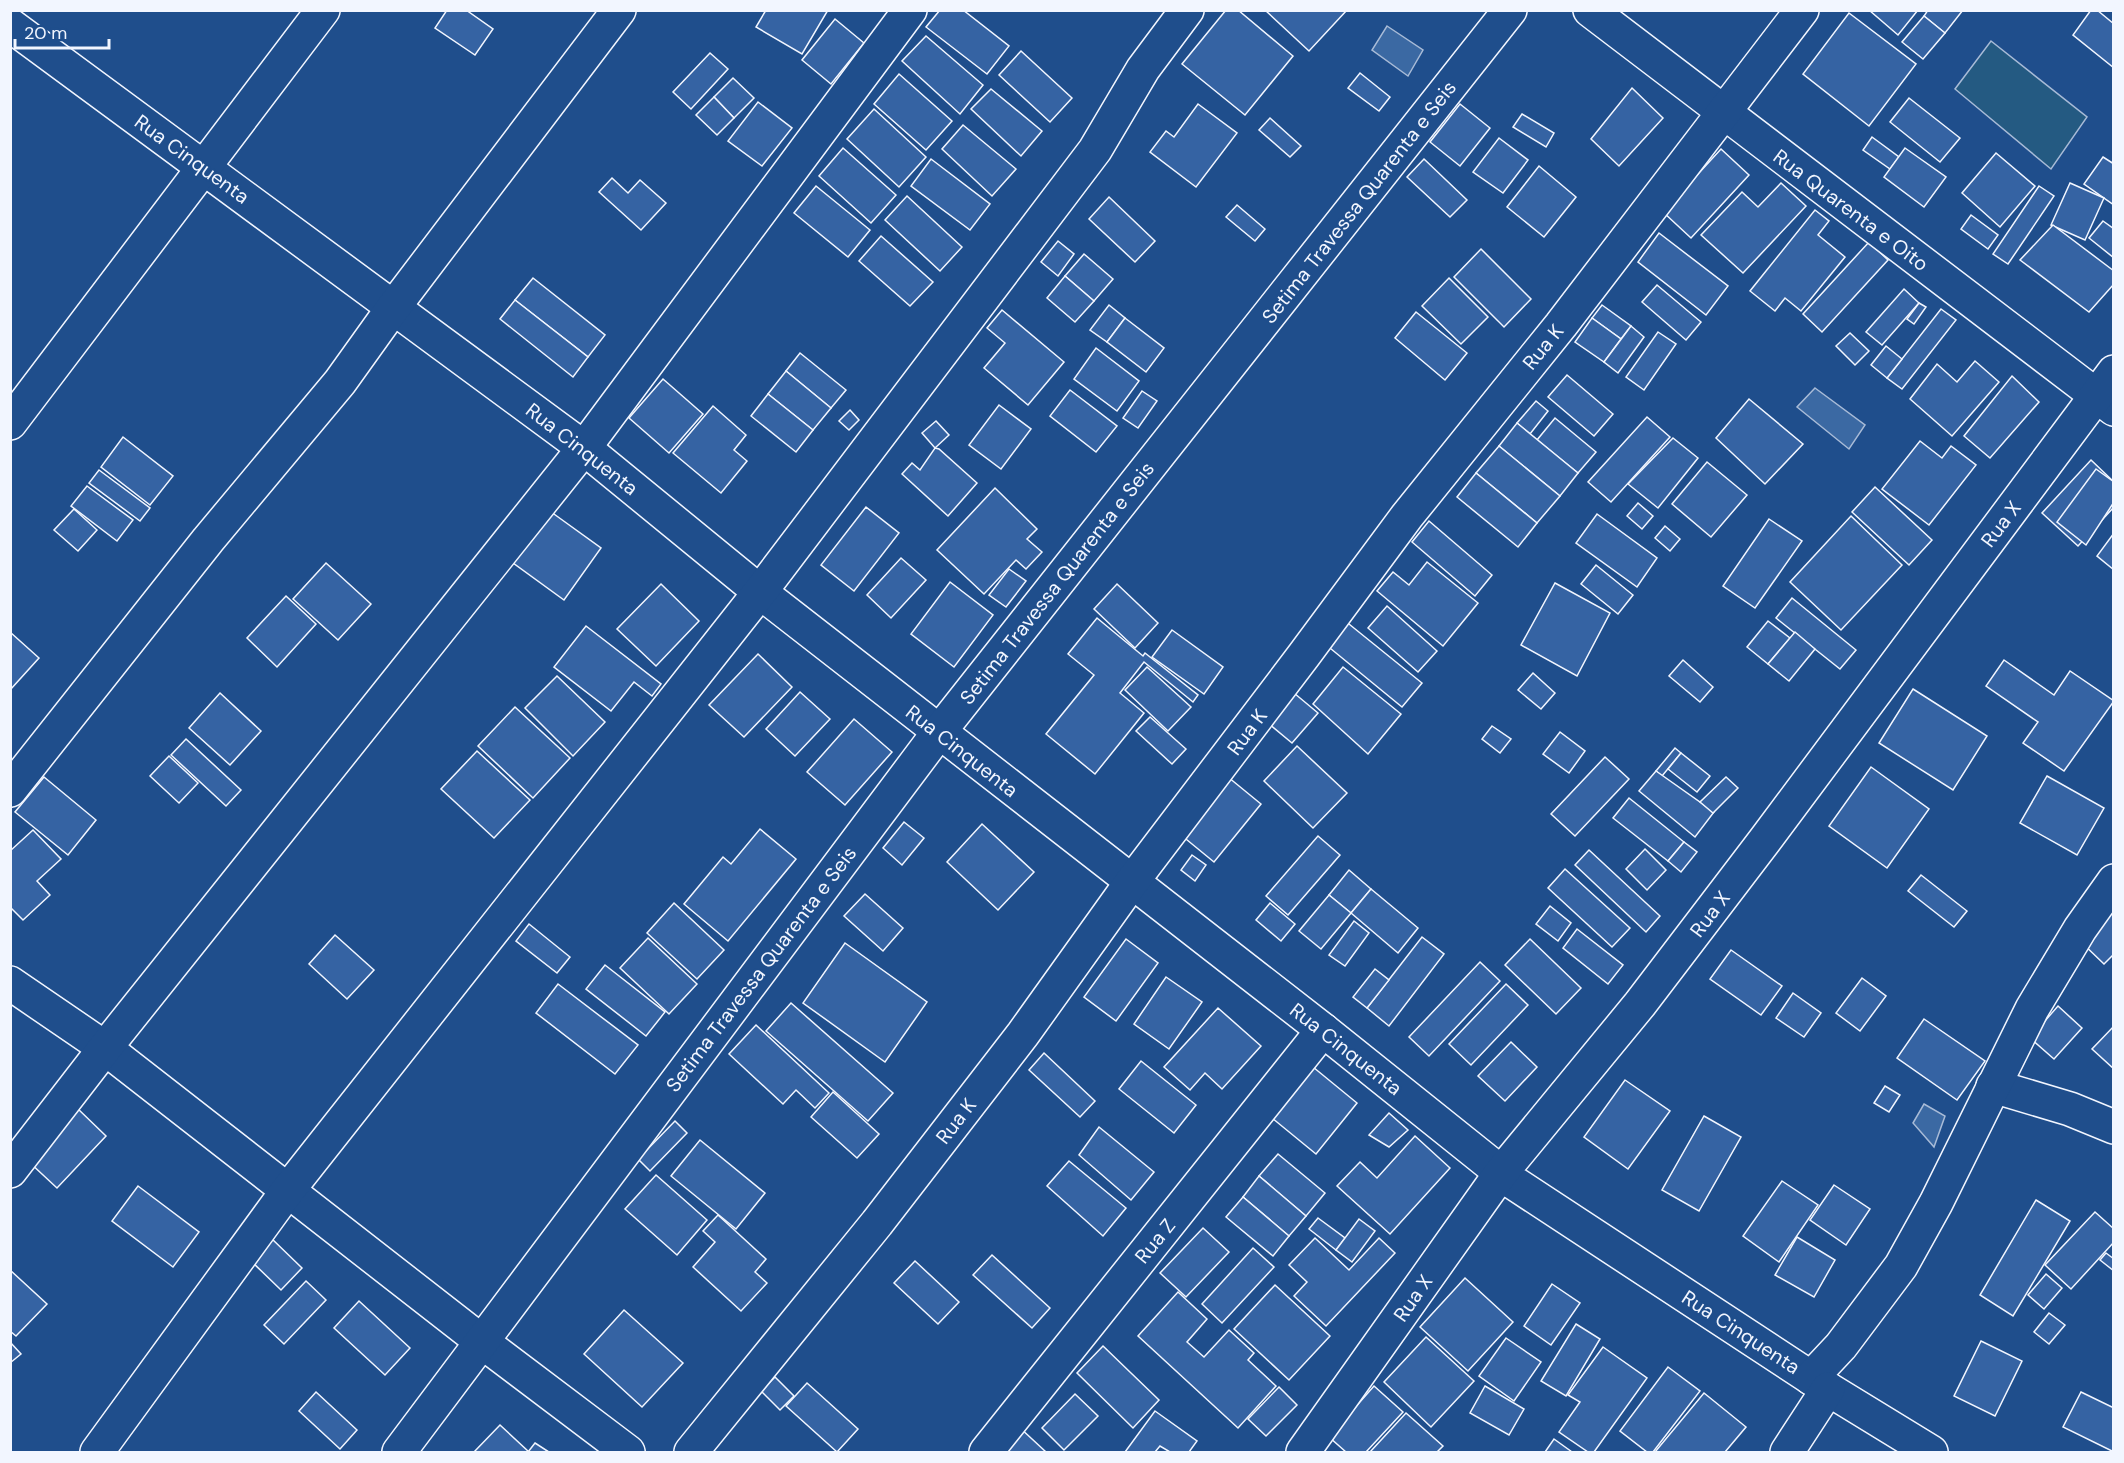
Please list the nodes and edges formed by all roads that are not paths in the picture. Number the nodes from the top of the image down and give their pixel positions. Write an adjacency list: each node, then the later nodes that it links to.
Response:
1 (323, 10): 10 (street)
2 (619, 10): 11 (street)
3 (910, 10): 14 (street)
4 (1187, 10): 15 (street)
5 (1510, 10): 16 (street, Setima Travessa Quarenta e Seis)
6 (1590, 10): 9 (street, Rua Quarenta e Oito)
7 (1802, 10): 9 (street, Rua K)
8 (10, 25): 10 (street, Rua Cinquenta)
9 (1724, 113): 12 (street, Rua Quarenta e Oito); 19 (street, Rua K)
10 (204, 168): 11 (street, Rua Cinquenta); 13 (street)
11 (393, 308): 14 (street, Rua Cinquenta); 17 (street)
12 (2108, 393): 26 (street, Rua X)
13 (10, 423)
14 (584, 448): 15 (street, Rua Cinquenta); 22 (street)
15 (760, 592): 16 (street, Rua Cinquenta); 27 (street)
16 (939, 732): 19 (street, Rua Cinquenta); 28 (street, Setima Travessa Quarenta e Seis)
17 (10, 790)
18 (2114, 880): 23 (street)
19 (1131, 883): 21 (street, Rua Cinquenta); 33 (street, Rua K)
20 (10, 983): 22 (street)
21 (1323, 1030): 26 (street, Rua Cinquenta); 34 (street, Rua Z)
22 (105, 1048): 25 (street); 27 (street)
23 (1993, 1086): 24 (street); 29 (street)
24 (2114, 1127)
25 (10, 1171)
26 (1501, 1173): 29 (street, Rua Cinquenta); 35 (street, Rua X)
27 (288, 1190): 28 (street); 30 (street)
28 (482, 1341): 31 (street, Setima Travessa Quarenta e Seis); 32 (street)
29 (1819, 1383): 36 (street); 37 (street, Rua Cinquenta)
30 (97, 1452)
31 (399, 1452)
32 (628, 1452)
33 (691, 1452)
34 (987, 1452)
35 (1304, 1452)
36 (1787, 1452)
37 (1931, 1452)

